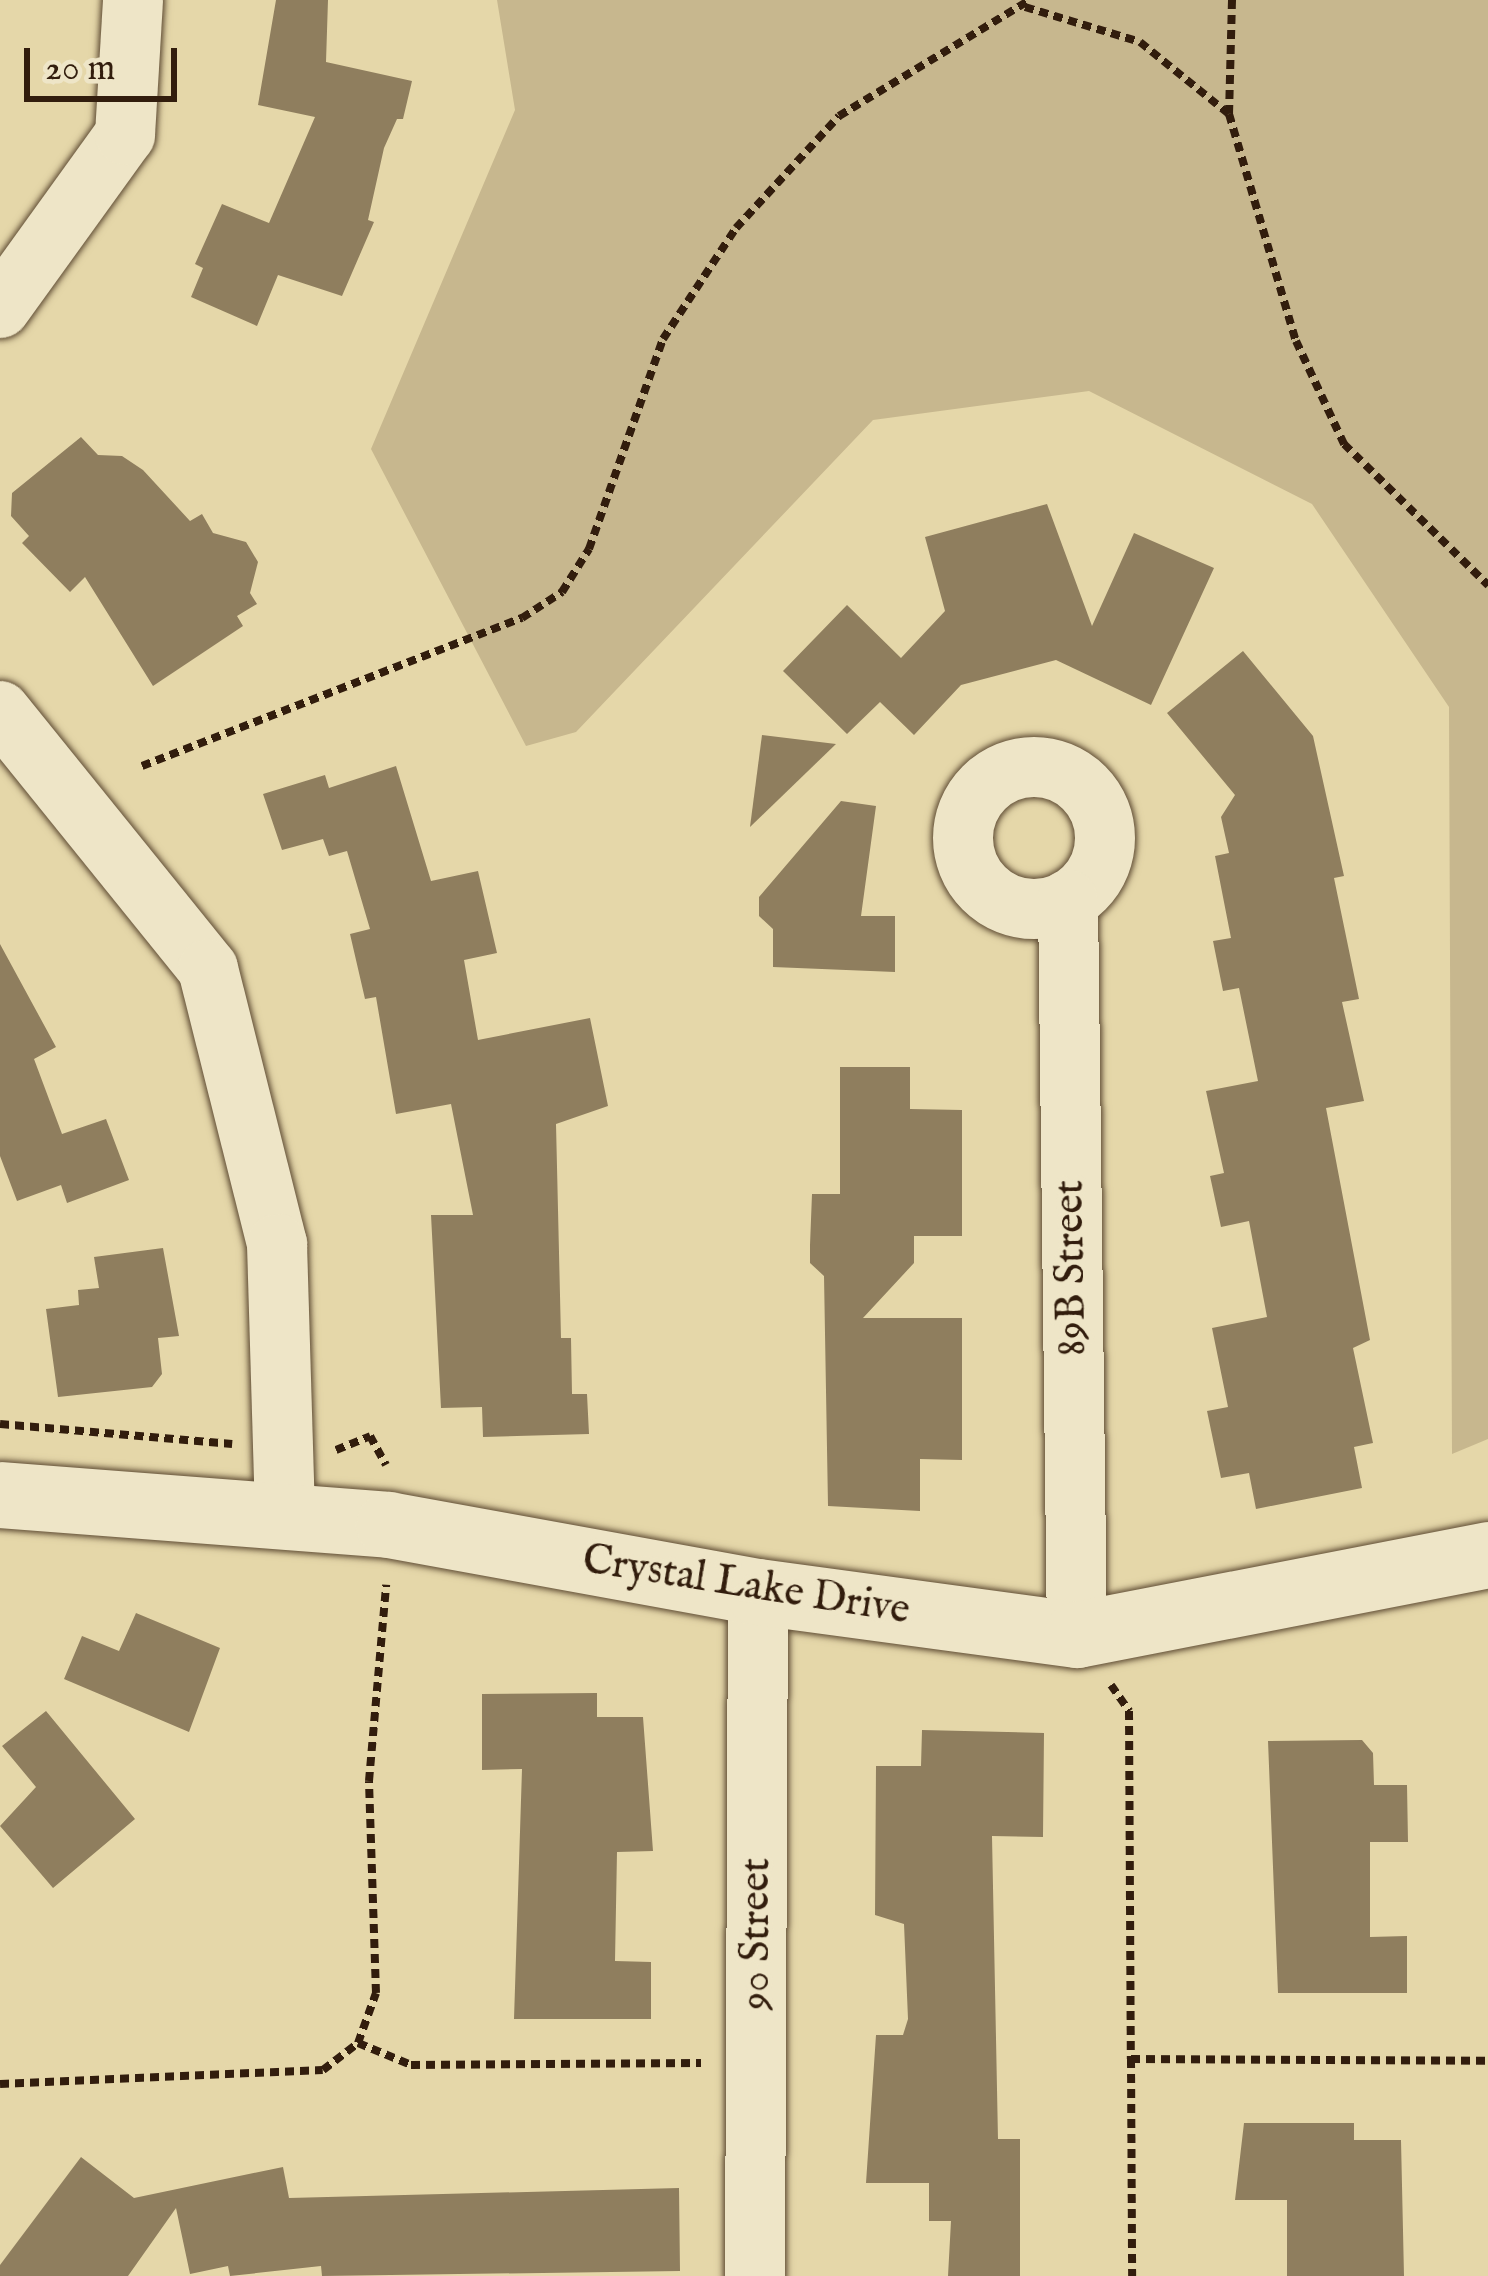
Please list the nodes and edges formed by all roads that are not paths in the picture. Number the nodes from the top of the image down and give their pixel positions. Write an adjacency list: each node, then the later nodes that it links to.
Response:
1 (133, 0): 2 (street)
2 (0, 308)
3 (0, 711): 5 (street)
4 (1068, 900): 9 (street, 89B Street)
5 (284, 1480): 6 (street, Crystal Lake Drive); 8 (street, Crystal Lake Drive)
6 (0, 1495)
7 (1488, 1555): 9 (street, Crystal Lake Drive)
8 (758, 1592): 9 (street, Crystal Lake Drive); 10 (street, 90 Street)
9 (1077, 1635)
10 (755, 2276)

